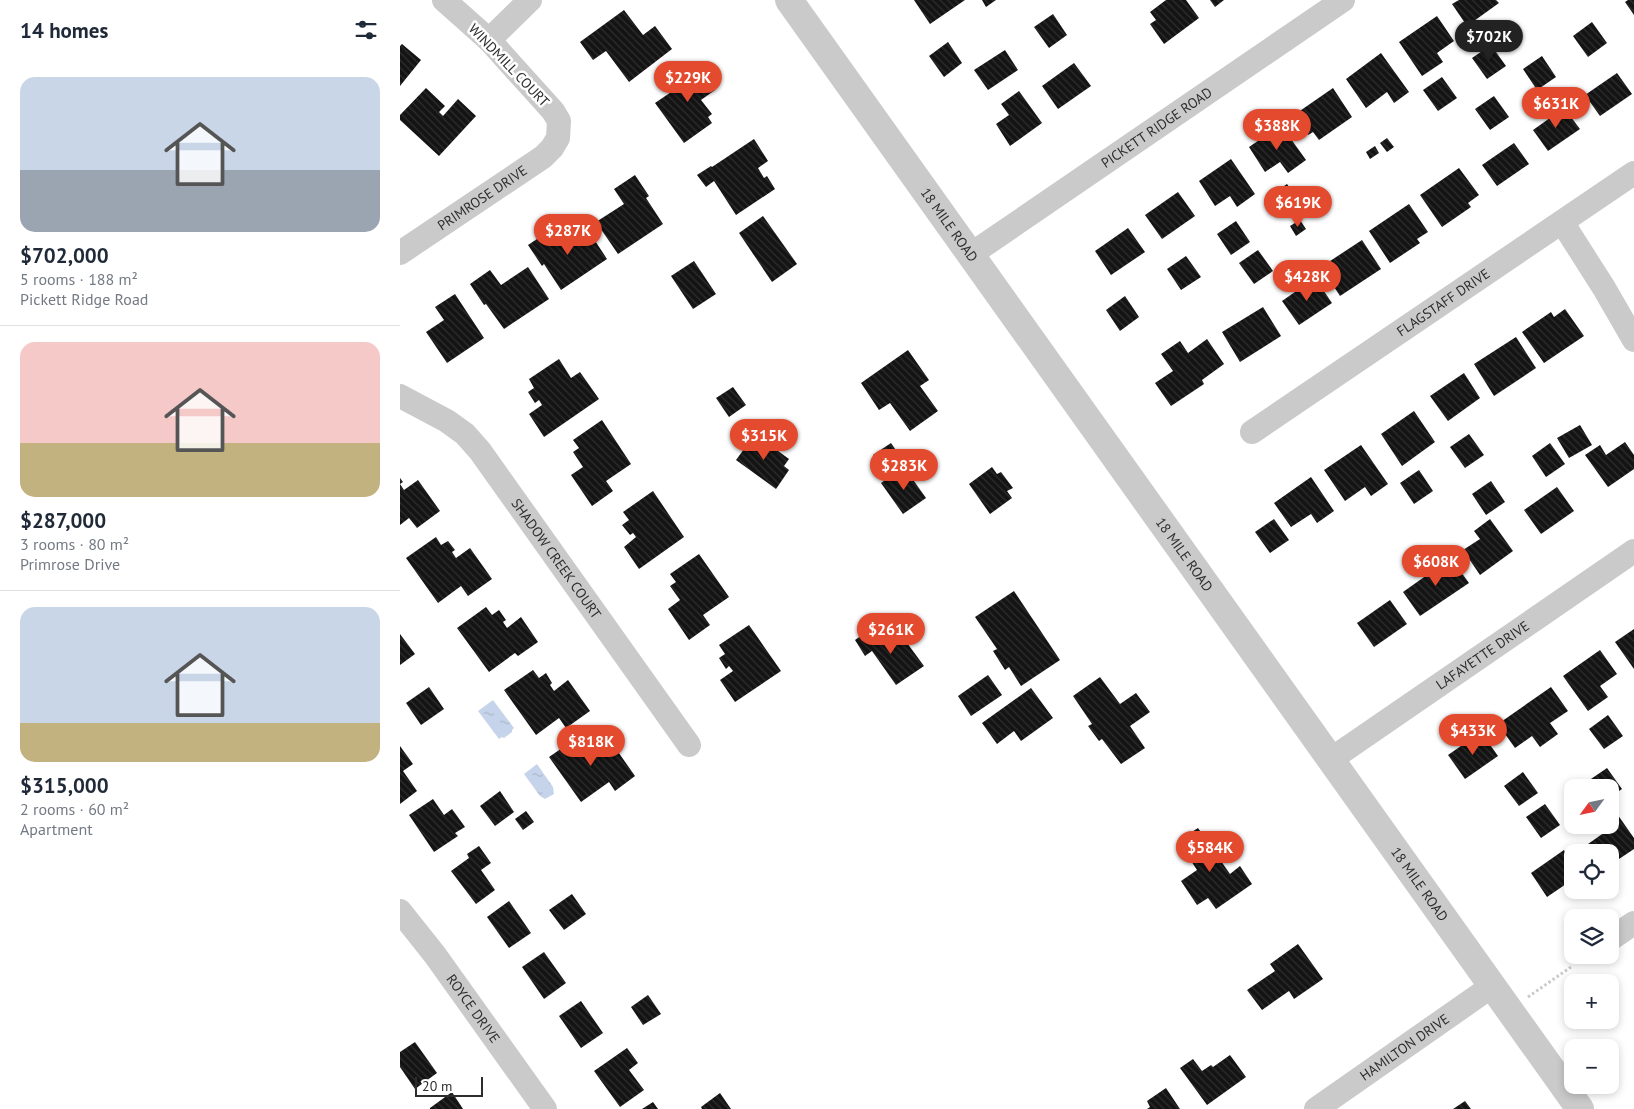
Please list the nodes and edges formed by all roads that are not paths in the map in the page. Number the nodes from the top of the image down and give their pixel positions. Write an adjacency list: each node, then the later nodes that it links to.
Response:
1 (444, 0): 5 (street, WINDMILL COURT)
2 (530, 0): 5 (street)
3 (1342, 0): 10 (street, PICKETT RIDGE ROAD)
4 (792, 1): 10 (street, 18 MILE ROAD)
5 (489, 40): 6 (street, WINDMILL COURT)
6 (558, 138): 9 (street, PRIMROSE DRIVE)
7 (1634, 173): 8 (street, FLAGSTAFF DRIVE)
8 (1562, 222): 11 (street); 13 (street, FLAGSTAFF DRIVE)
9 (400, 253)
10 (970, 255): 16 (street, 18 MILE ROAD)
11 (1634, 340)
12 (400, 396): 15 (street, SHADOW CREEK COURT)
13 (1252, 432)
14 (1634, 551): 16 (street, LAFAYETTE DRIVE)
15 (689, 745)
16 (1330, 760): 20 (street, 18 MILE ROAD)
17 (400, 910): 21 (street, ROYCE DRIVE)
18 (1634, 923): 19 (street)
19 (1619, 933)
20 (1492, 986): 22 (street, HAMILTON DRIVE); 23 (street, 18 MILE ROAD)
21 (545, 1109)
22 (1316, 1109)
23 (1580, 1109)

